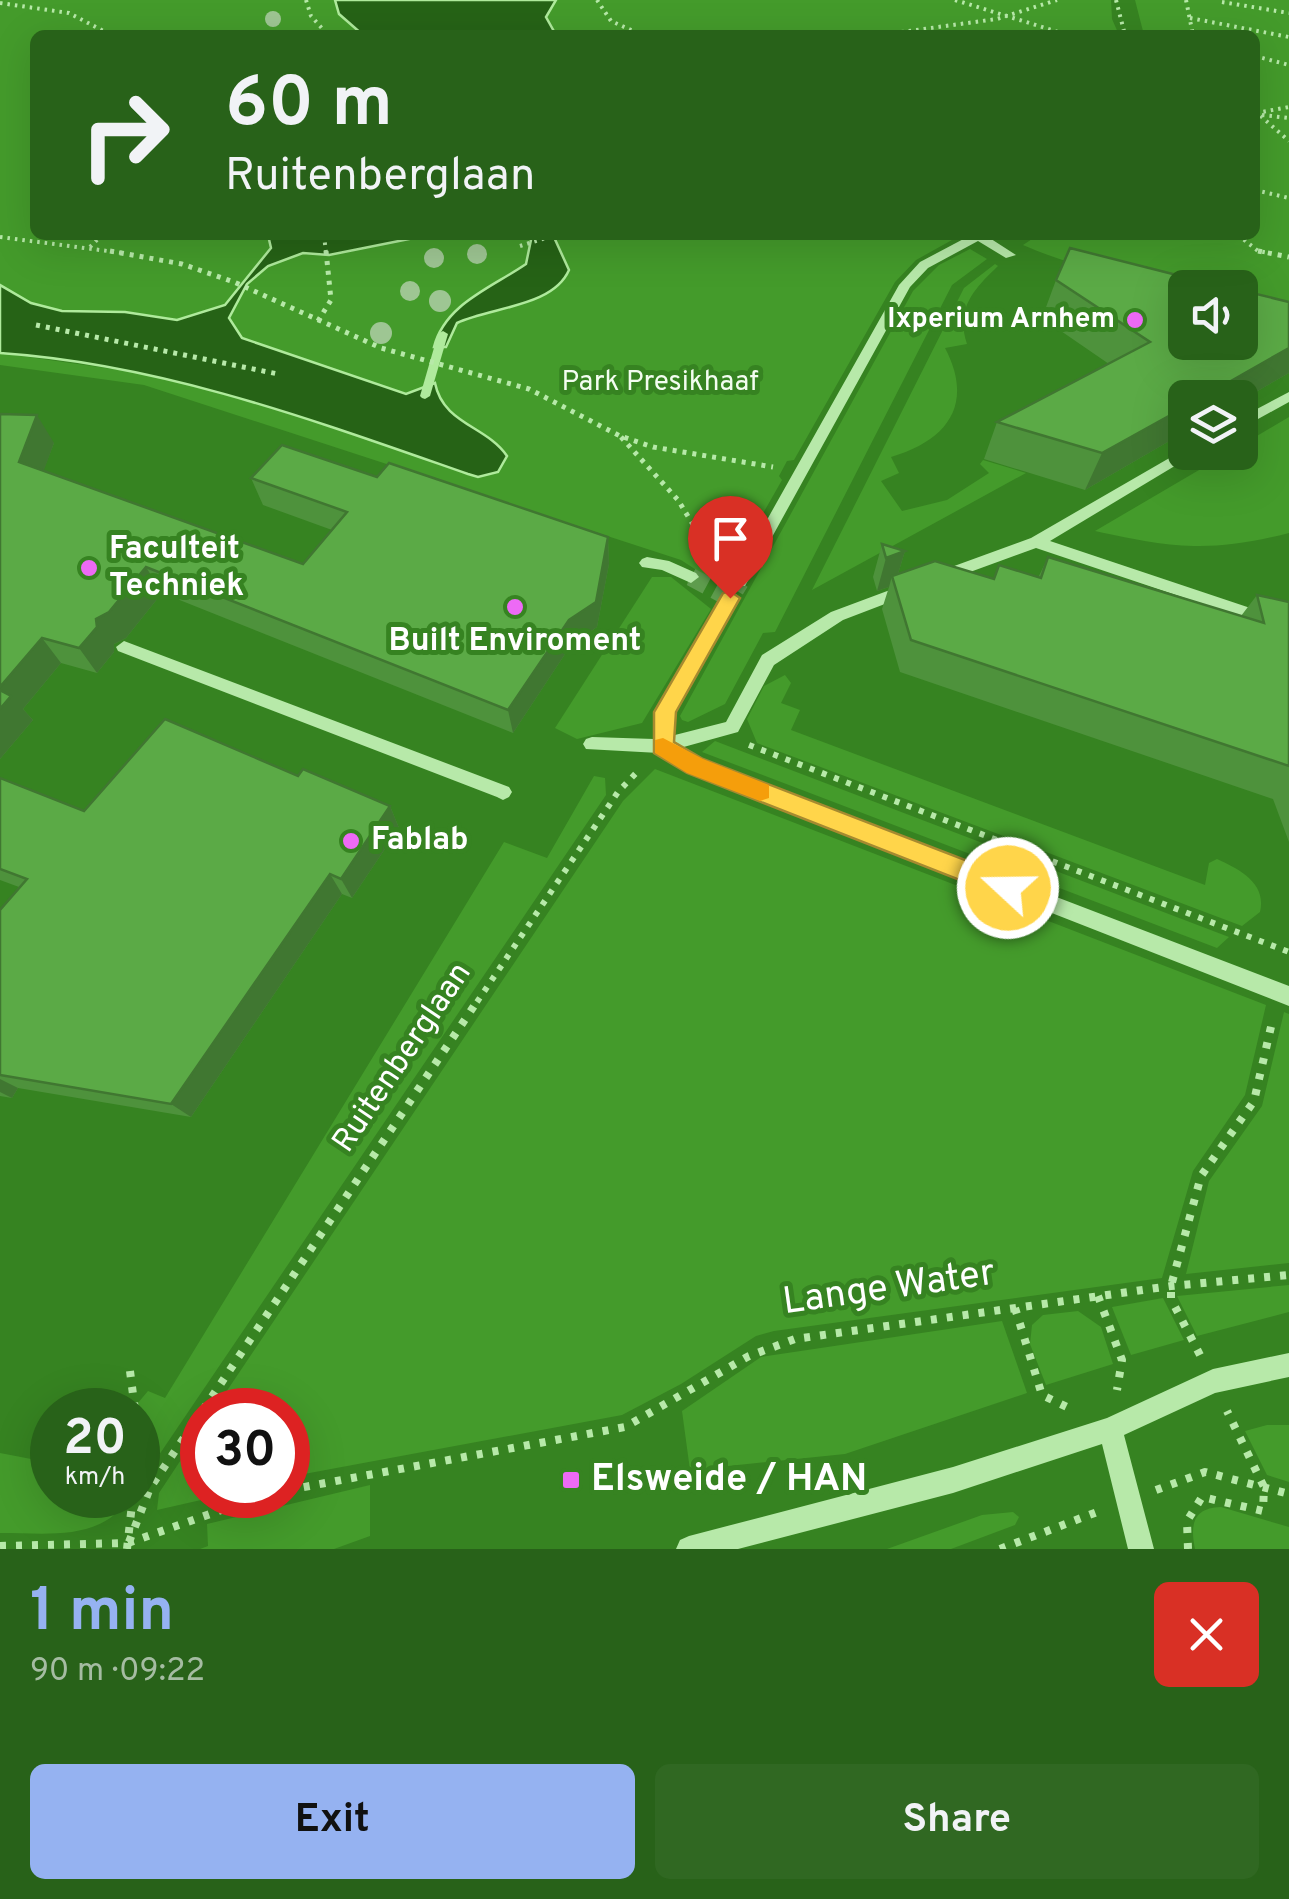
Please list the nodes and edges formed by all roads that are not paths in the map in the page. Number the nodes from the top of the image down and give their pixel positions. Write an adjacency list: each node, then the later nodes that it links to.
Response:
1 (971, 240): 10 (street)
2 (985, 240): 3 (street)
3 (1010, 254)
4 (1289, 396): 5 (street)
5 (1258, 414)
6 (1168, 465): 7 (street)
7 (1036, 542): 12 (street); 15 (street)
8 (647, 563): 9 (street)
9 (691, 577)
10 (740, 582)
11 (730, 598): 15 (street)
12 (1289, 627)
13 (124, 647): 16 (street)
14 (592, 744): 15 (street)
15 (662, 746): 17 (street)
16 (503, 792)
17 (1283, 994)
18 (1289, 1365): 19 (street)
19 (1110, 1428): 20 (street); 21 (street)
20 (689, 1549)
21 (1141, 1549)

